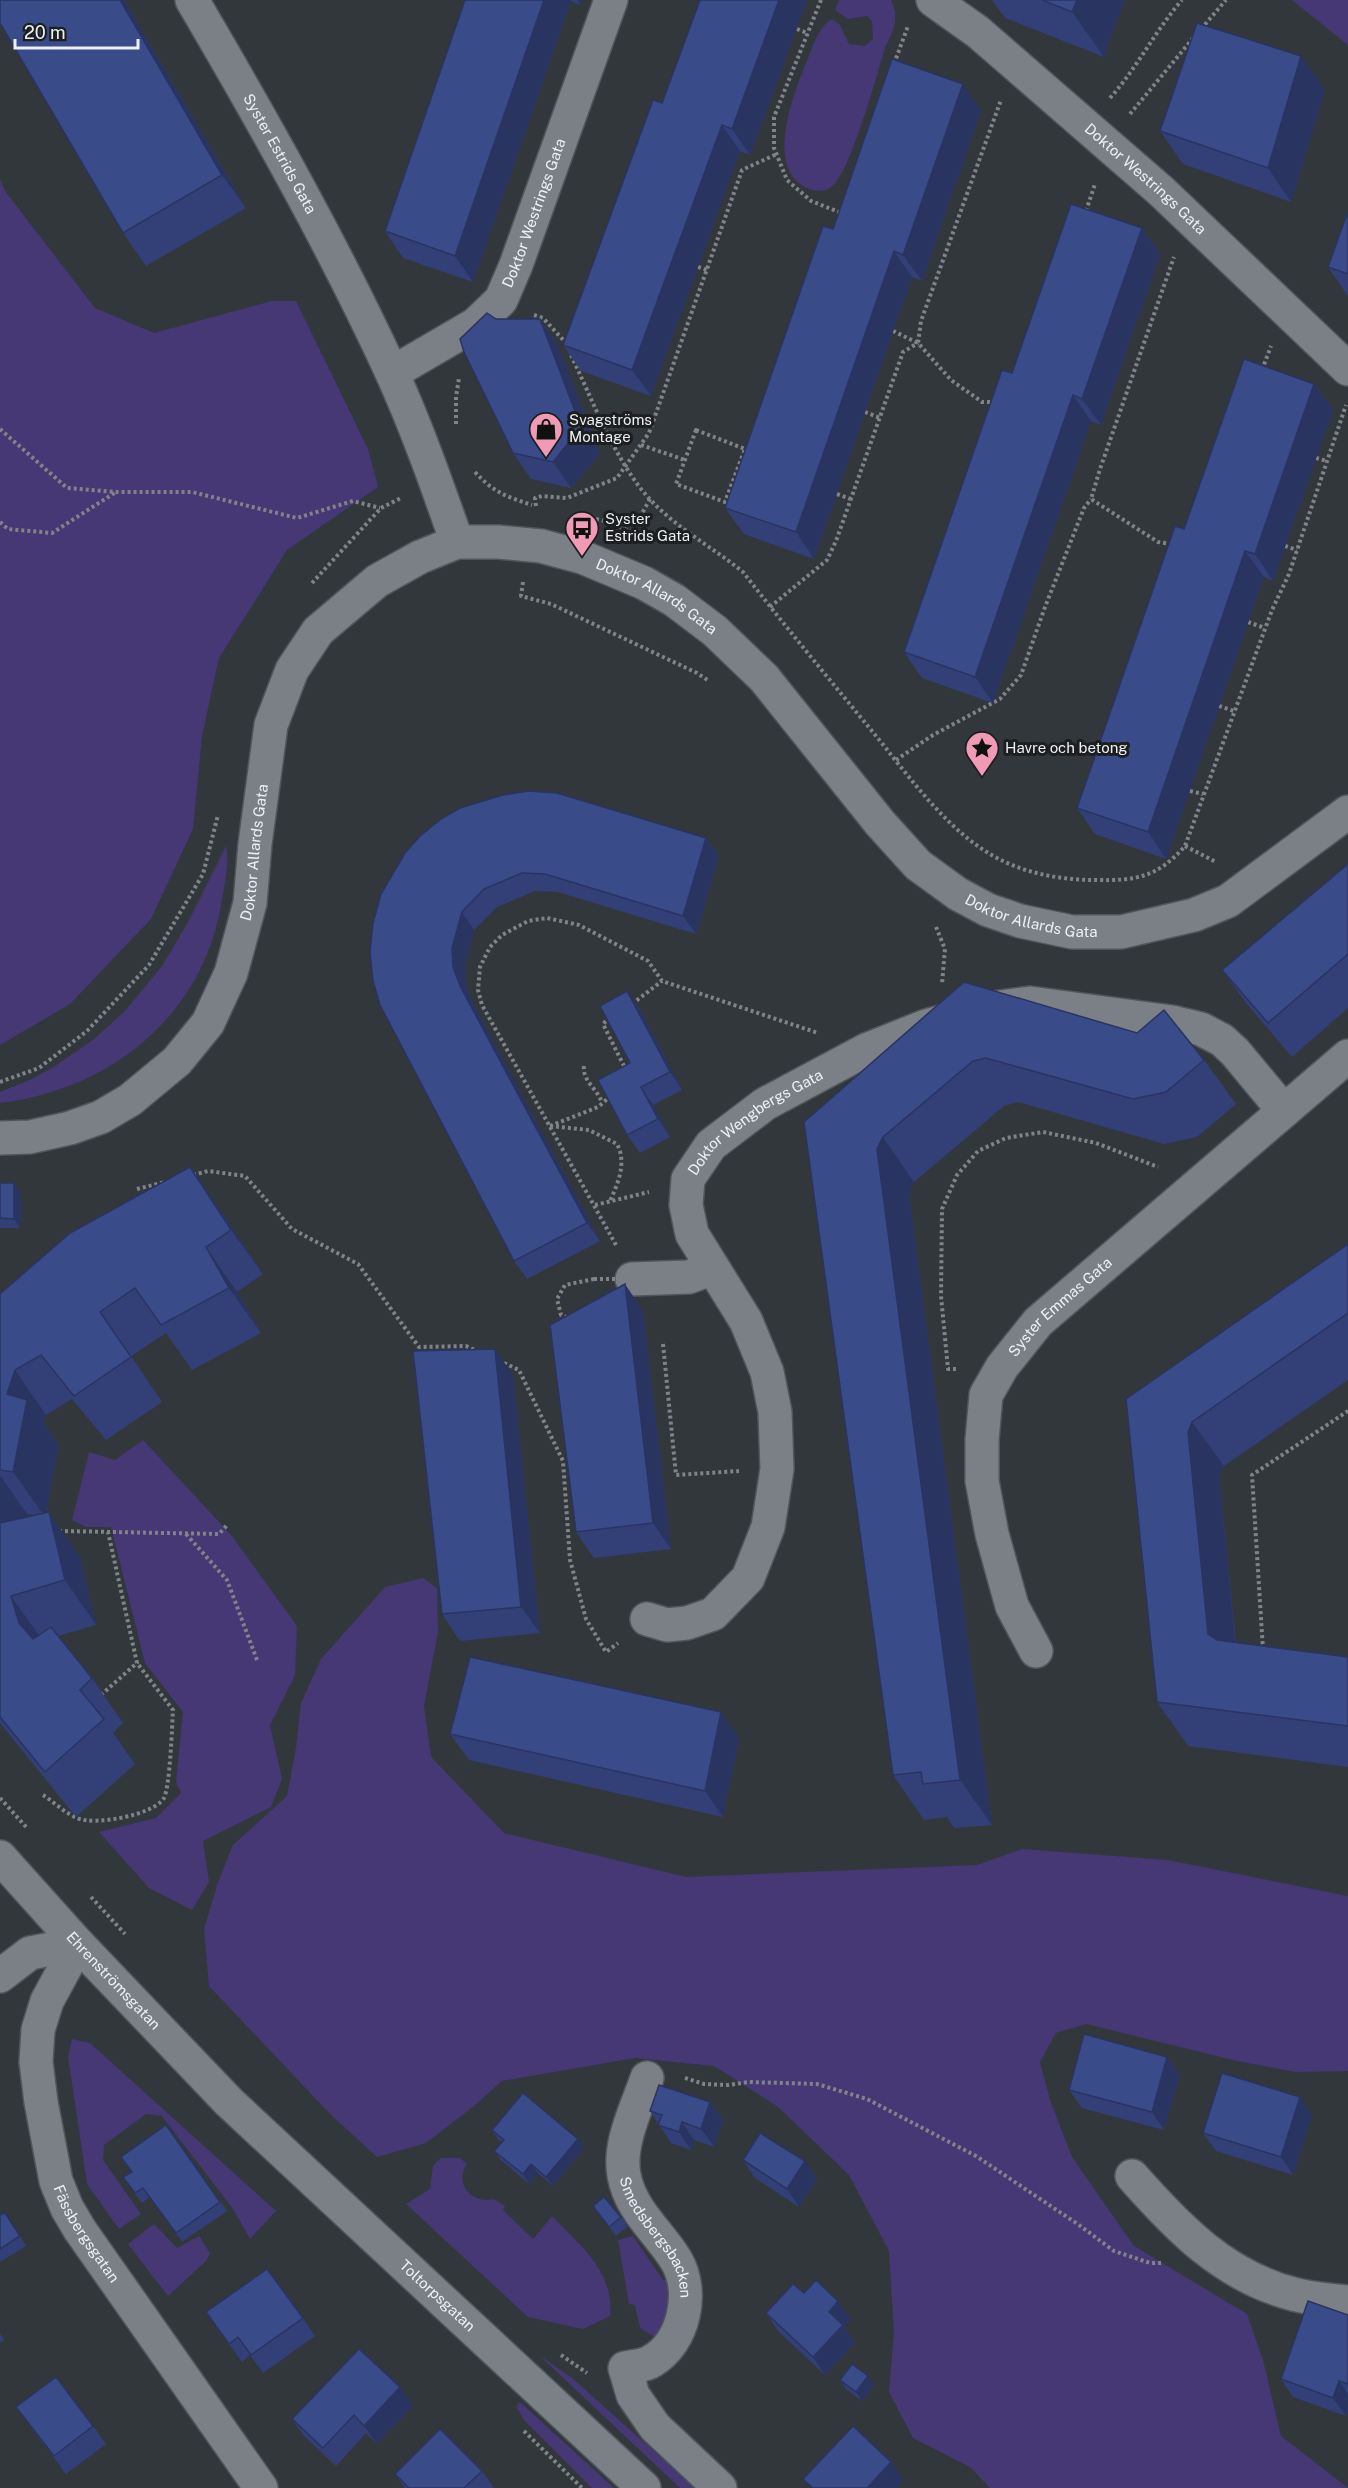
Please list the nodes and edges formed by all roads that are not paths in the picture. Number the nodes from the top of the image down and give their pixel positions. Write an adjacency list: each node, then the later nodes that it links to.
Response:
1 (192, 0): 5 (street, Syster Estrids Gata)
2 (611, 0): 5 (street, Doktor Westrings Gata)
3 (933, 0): 4 (street, Doktor Westrings Gata)
4 (1348, 369)
5 (392, 373): 6 (street, Syster Estrids Gata)
6 (457, 542): 7 (street, Doktor Allards Gata); 10 (street, Doktor Allards Gata)
7 (1348, 812)
8 (1348, 1056): 9 (street, Syster Emmas Gata)
9 (1284, 1111): 12 (street, Doktor Wengbergs Gata); 14 (street, Syster Emmas Gata)
10 (0, 1138)
11 (626, 1266): 12 (street)
12 (713, 1268): 13 (street, Doktor Wengbergs Gata)
13 (647, 1619)
14 (1036, 1652)
15 (0, 1857): 16 (street, Ehrenströmsgatan)
16 (78, 1944): 17 (street); 19 (street, Ehrenströmsgatan); 22 (street, Fässbergsgatan)
17 (0, 1976)
18 (646, 2078): 24 (street, Smedsbergsbacken)
19 (230, 2102): 23 (street, Toltorpsgatan)
20 (1132, 2176): 21 (street)
21 (1348, 2302)
22 (261, 2488)
23 (644, 2488)
24 (720, 2488)

